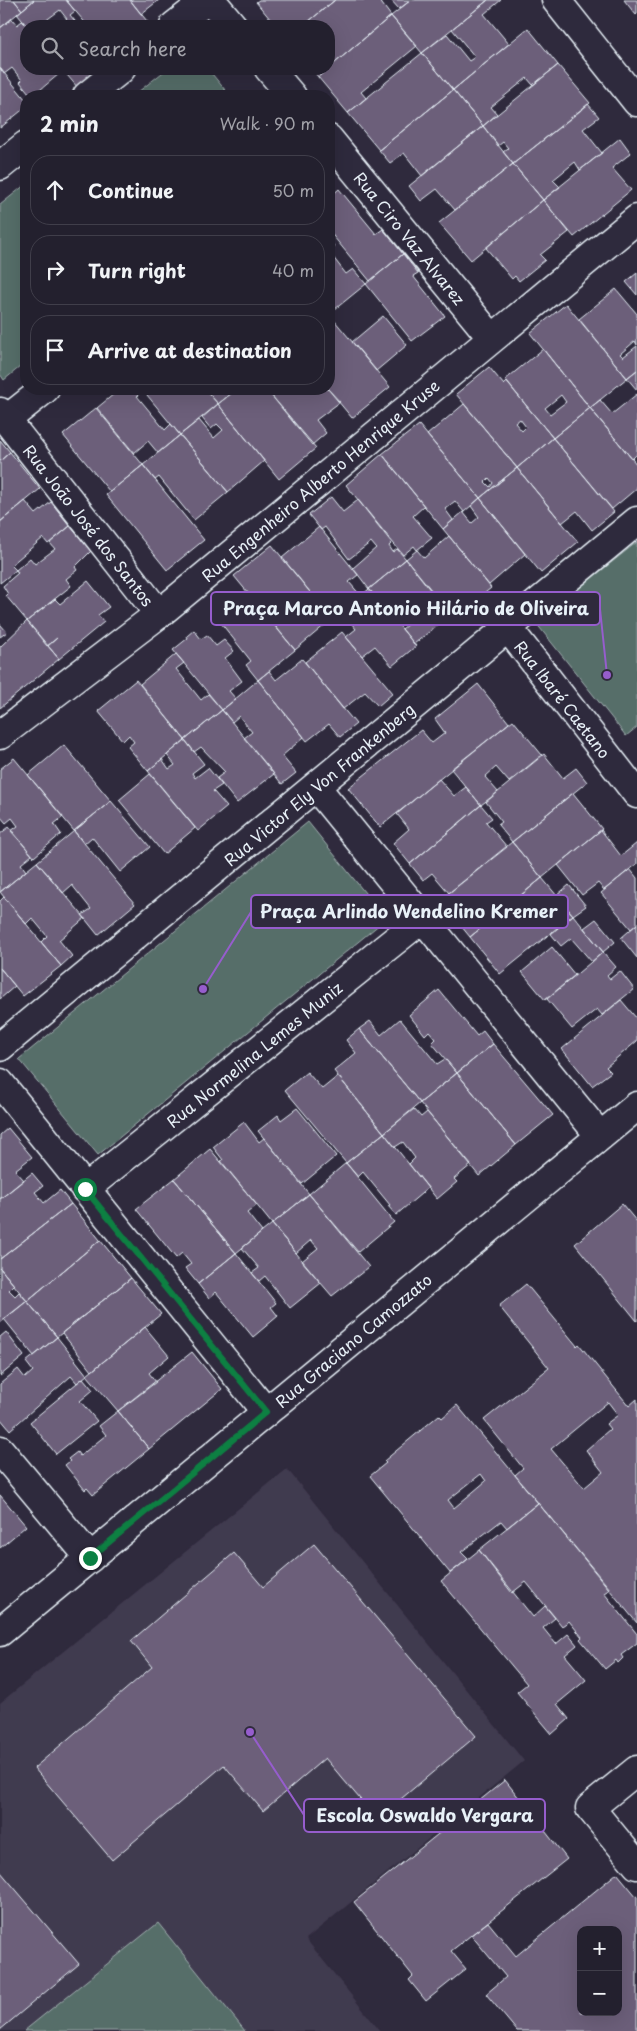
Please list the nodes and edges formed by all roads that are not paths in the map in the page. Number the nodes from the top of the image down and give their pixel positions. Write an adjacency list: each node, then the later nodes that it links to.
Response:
1 (207, 0): 4 (street)
2 (211, 0): 5 (street)
3 (556, 0): 10 (street)
4 (182, 20)
5 (228, 20)
6 (113, 75): 8 (street)
7 (274, 75): 9 (street)
8 (95, 90)
9 (287, 90)
10 (637, 102)
11 (20, 150): 13 (street)
12 (335, 155): 15 (street, Rua Ciro Vaz Alvarez)
13 (0, 166)
14 (637, 219): 15 (street, Rua Engenheiro Alberto Henrique Kruse)
15 (492, 337): 19 (street, Rua Engenheiro Alberto Henrique Kruse)
16 (36, 395): 17 (street)
17 (3, 416): 19 (street, Rua João José dos Santos)
18 (637, 521): 20 (street, Rua Victor Ely Von Frankenberg)
19 (159, 614): 21 (street, Rua Engenheiro Alberto Henrique Kruse)
20 (508, 628): 22 (street, Rua Ibaré Caetano); 23 (street, Rua Victor Ely Von Frankenberg)
21 (0, 735)
22 (628, 765): 24 (street, Rua Ibaré Caetano)
23 (316, 787): 25 (street); 26 (street, Rua Victor Ely Von Frankenberg)
24 (637, 794)
25 (423, 918): 29 (street); 30 (street, Rua Normelina Lemes Muniz)
26 (0, 1047)
27 (0, 1083): 30 (street)
28 (637, 1106): 29 (street, Rua Graciano Camozzato)
29 (600, 1136): 31 (street, Rua Graciano Camozzato)
30 (85, 1189): 31 (street)
31 (266, 1412): 33 (street, Rua Graciano Camozzato)
32 (0, 1450): 33 (street)
33 (90, 1558): 34 (street, Rua Graciano Camozzato)
34 (0, 1632)
35 (637, 1770): 36 (street)
36 (637, 1865)

